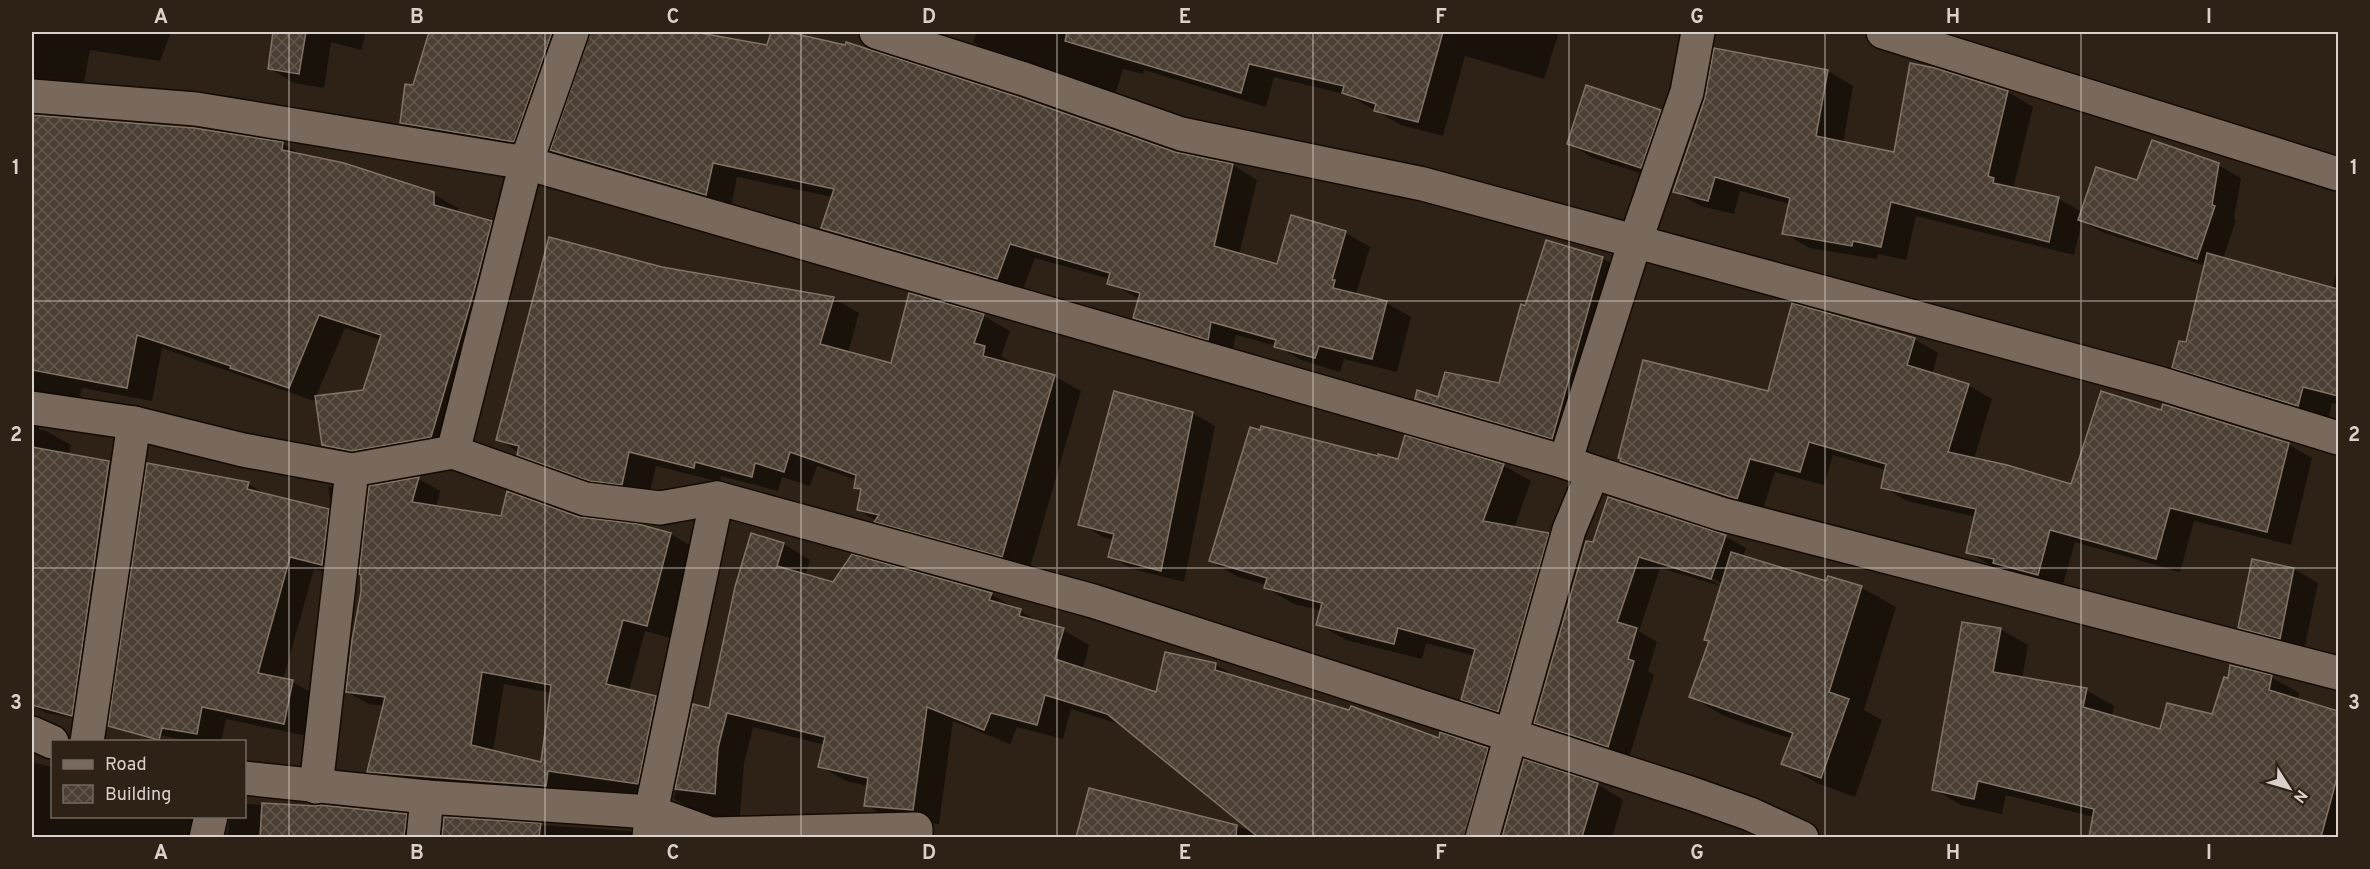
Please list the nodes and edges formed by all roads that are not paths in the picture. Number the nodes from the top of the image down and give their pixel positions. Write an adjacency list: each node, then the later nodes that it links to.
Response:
1 (572, 32): 6 (street)
2 (876, 32): 8 (street)
3 (1698, 32): 8 (street)
4 (1883, 32): 7 (street)
5 (32, 96): 6 (street)
6 (526, 163): 12 (street); 13 (street)
7 (2338, 174)
8 (1635, 242): 11 (street); 13 (street)
9 (32, 408): 10 (street)
10 (134, 423): 14 (street); 19 (street)
11 (2338, 438)
12 (453, 452): 14 (street); 15 (street)
13 (1579, 467): 16 (street); 18 (street)
14 (352, 470): 22 (street)
15 (717, 498): 18 (street); 25 (street)
16 (2338, 673)
17 (32, 733): 20 (street)
18 (1512, 736): 29 (street); 30 (street)
19 (87, 740)
20 (51, 742)
21 (246, 778): 22 (street)
22 (316, 787): 23 (street)
23 (427, 797): 25 (street); 27 (street)
24 (211, 818): 26 (street)
25 (650, 825): 28 (street)
26 (206, 837)
27 (423, 837)
28 (916, 837)
29 (1482, 837)
30 (1802, 837)

